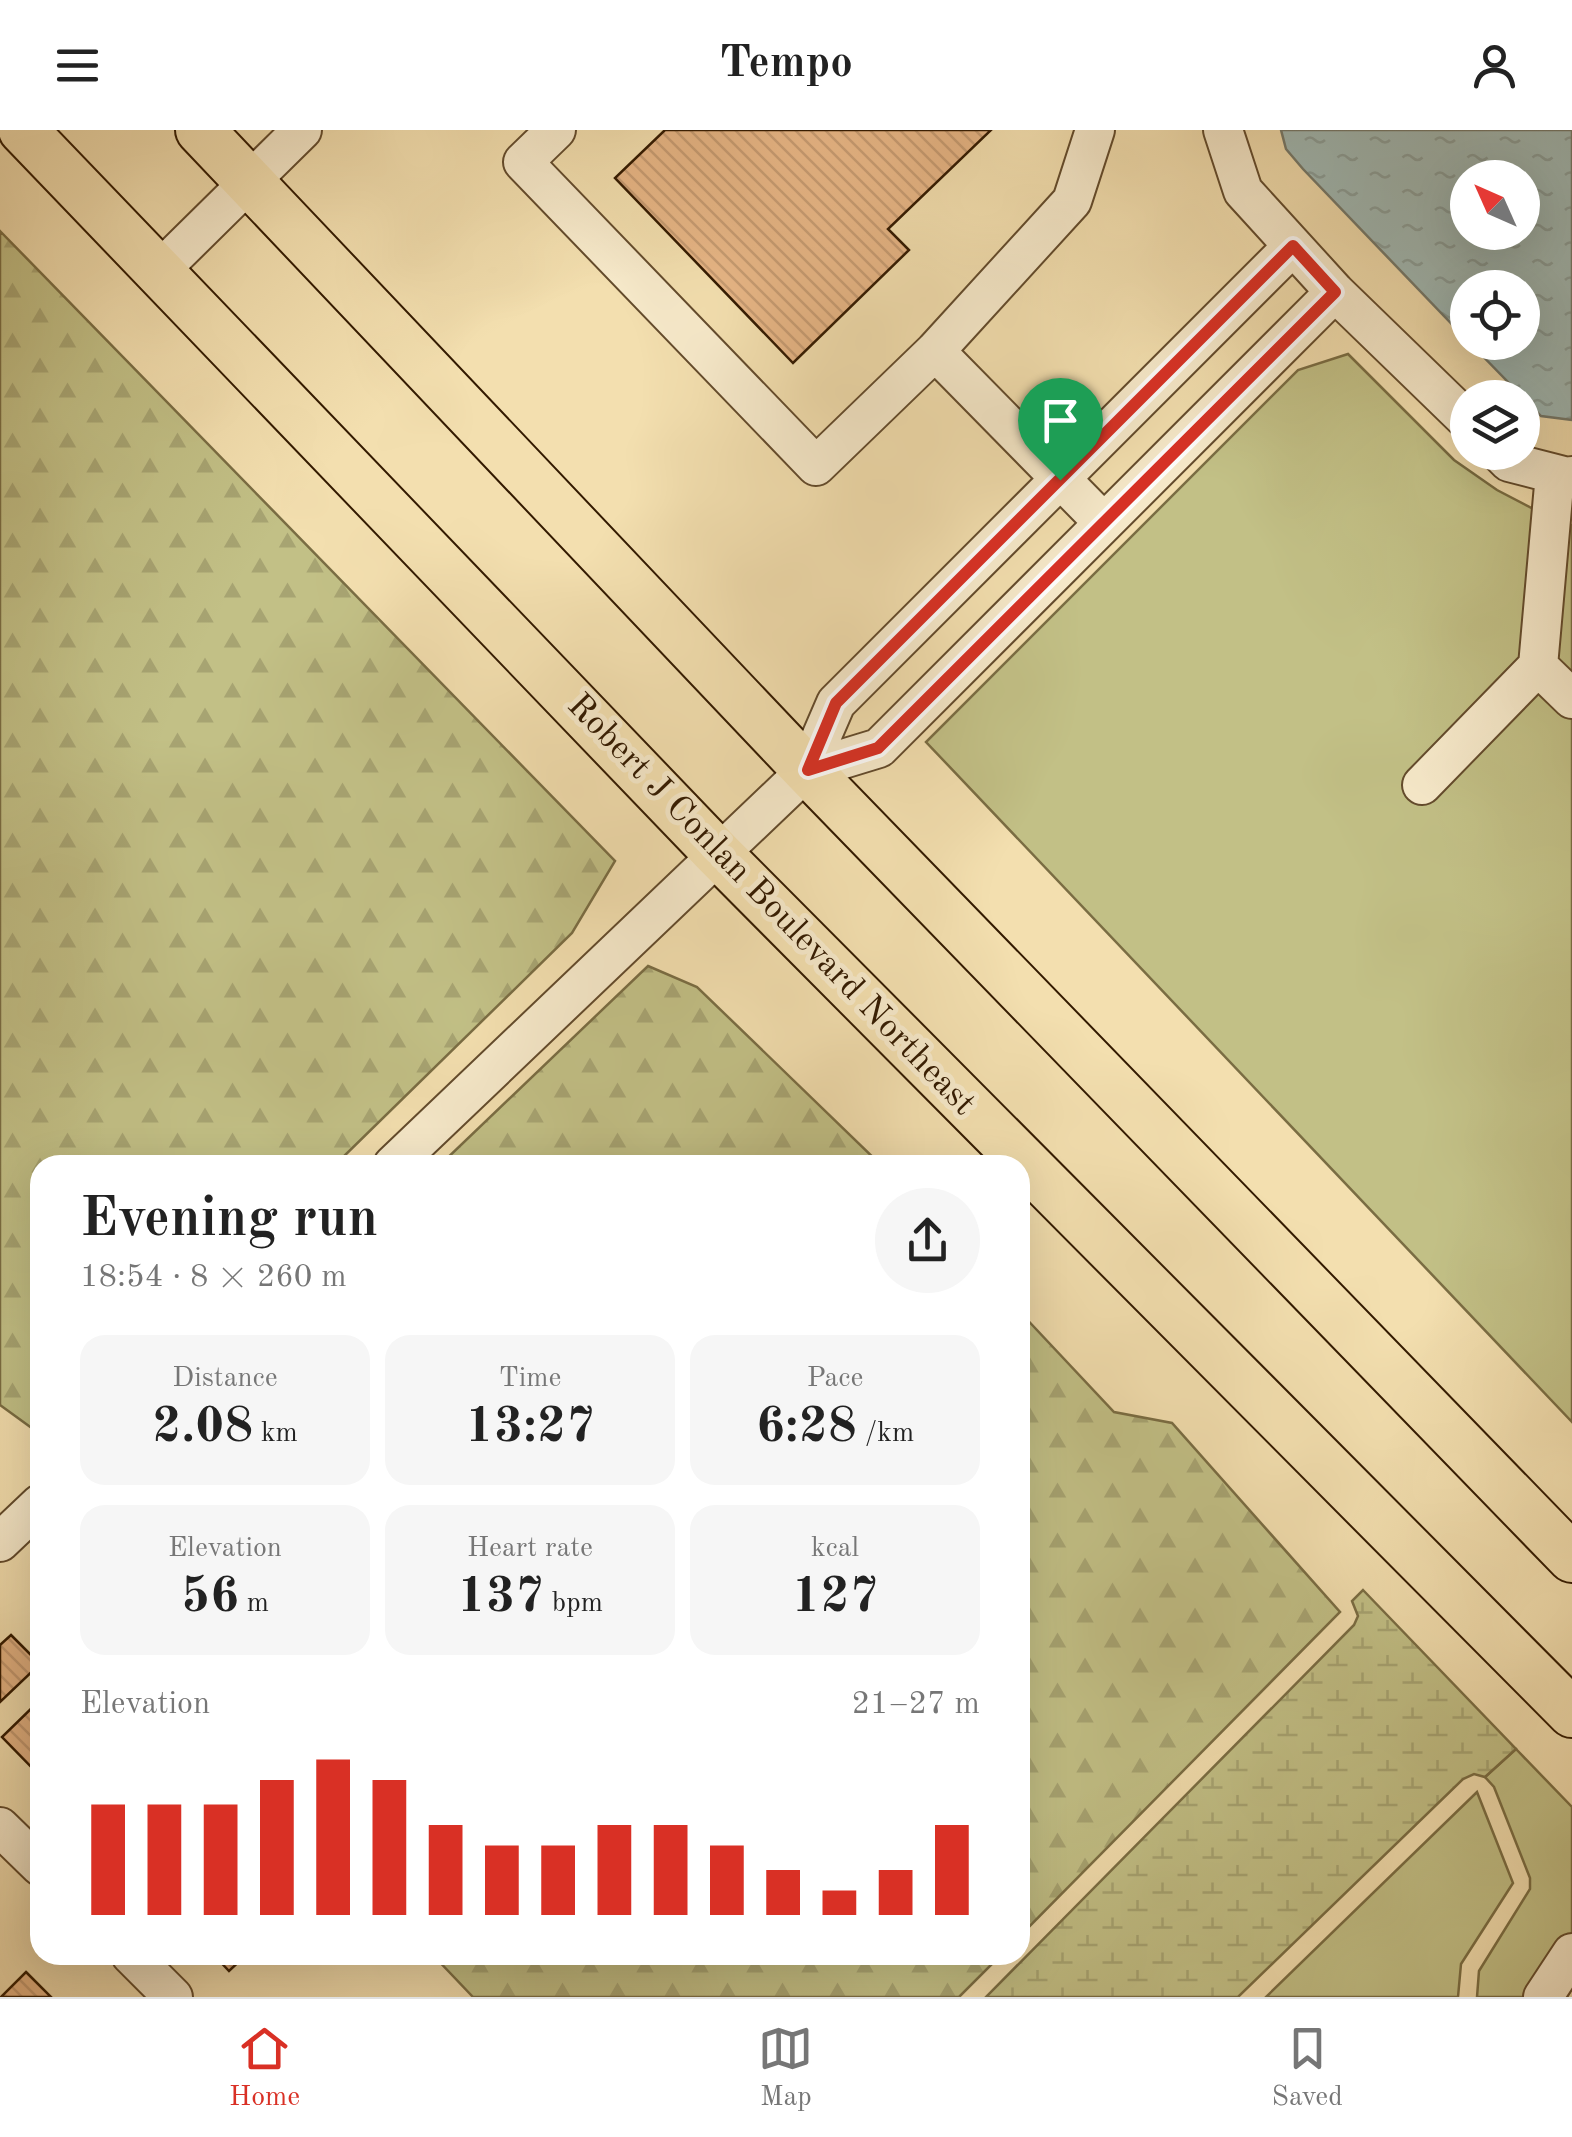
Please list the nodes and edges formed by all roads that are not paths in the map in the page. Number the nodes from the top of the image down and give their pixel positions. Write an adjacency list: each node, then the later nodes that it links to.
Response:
1 (23, 130): 9 (main road, Robert J Conlan Boulevard Northeast)
2 (200, 130): 7 (main road)
3 (302, 130): 7 (street)
4 (556, 130): 11 (street)
5 (1095, 130): 11 (street)
6 (1223, 130): 8 (street)
7 (250, 182): 9 (street); 18 (main road)
8 (1293, 246): 10 (street); 14 (street)
9 (159, 271): 20 (main road, Robert J Conlan Boulevard Northeast)
10 (1335, 292): 12 (street); 15 (street)
11 (935, 351): 14 (street)
12 (1450, 404)
13 (1564, 475): 16 (street)
14 (1060, 480): 15 (street); 18 (street)
15 (1104, 522): 18 (street)
16 (1538, 666): 17 (street); 19 (street)
17 (1572, 699)
18 (808, 770): 20 (street); 26 (main road)
19 (1422, 785)
20 (718, 854): 21 (street); 22 (main road, Robert J Conlan Boulevard Northeast)
21 (404, 1155)
22 (1017, 1155)
23 (1030, 1168): 27 (main road, Robert J Conlan Boulevard Northeast)
24 (30, 1514): 25 (street)
25 (0, 1542)
26 (1572, 1558)
27 (1572, 1713)
28 (0, 1826): 29 (street)
29 (30, 1856)
30 (1572, 1952): 33 (street)
31 (140, 1965): 32 (street)
32 (173, 1997)
33 (1543, 1997)

